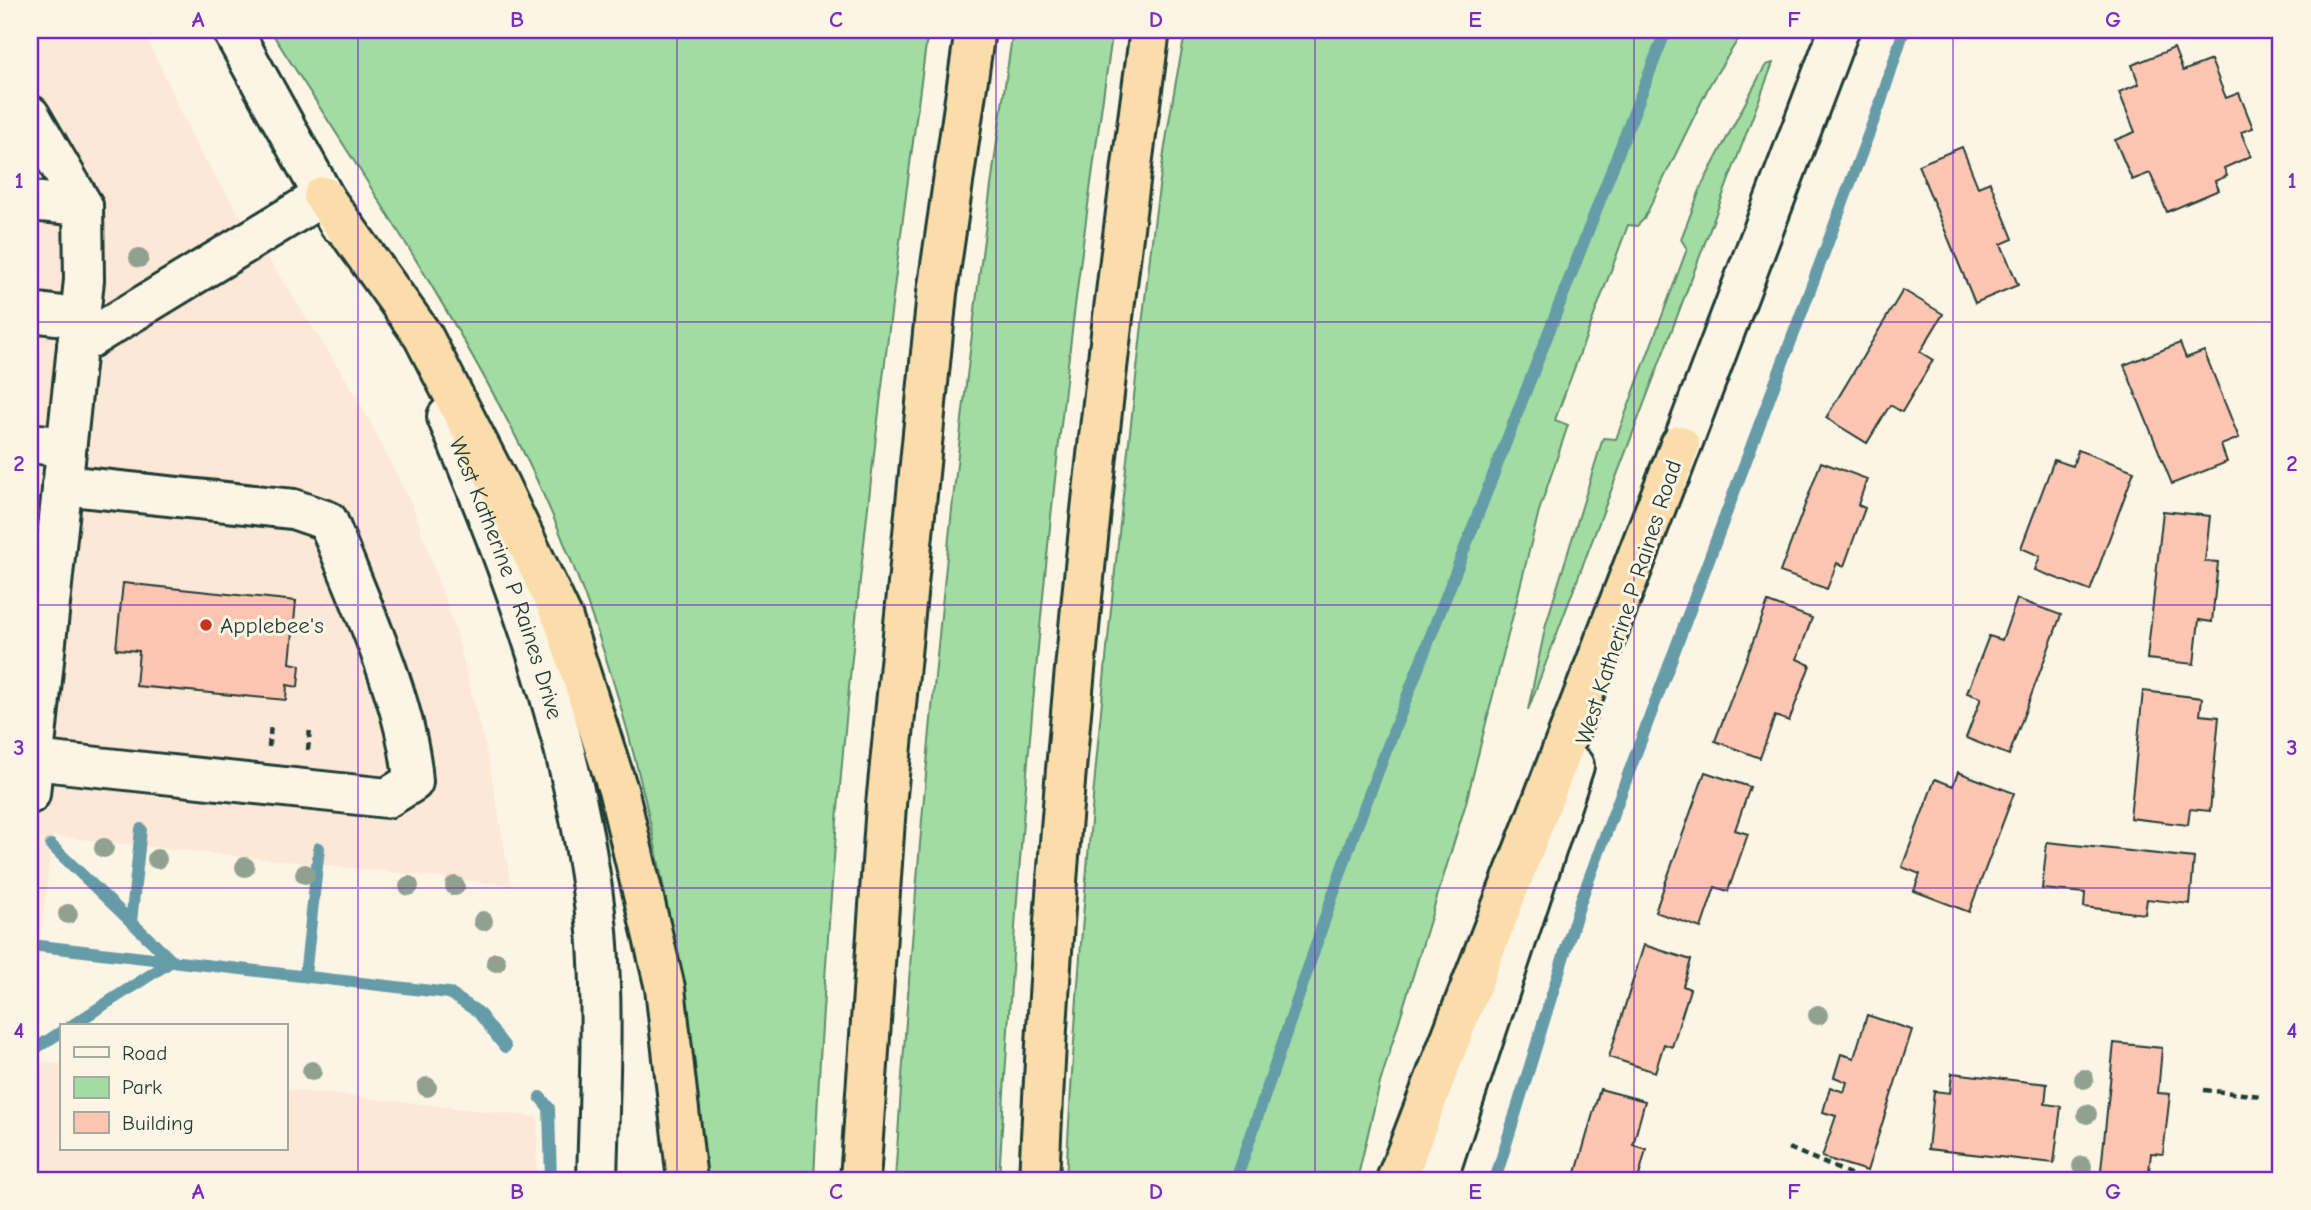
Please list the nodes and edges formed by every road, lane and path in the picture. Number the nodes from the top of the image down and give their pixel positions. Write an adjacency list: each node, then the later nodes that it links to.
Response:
1 (232, 30): 8 (street, West Katherine P Raines Drive)
2 (975, 30): 24 (highway)
3 (1150, 30): 7 (highway)
4 (1162, 30): 7 (highway)
5 (1839, 30): 14 (street, West Katherine P Raines Road)
6 (30, 115): 10 (street)
7 (1132, 163): 25 (highway)
8 (323, 196): 12 (street); 22 (street, West Katherine P Raines Drive); 23 (highway)
9 (30, 201): 10 (street)
10 (83, 206): 12 (street)
11 (30, 312): 12 (street)
12 (78, 332): 13 (street)
13 (48, 445): 15 (street)
14 (1680, 445): 26 (highway); 27 (street, West Katherine P Raines Road)
15 (62, 485): 16 (street); 18 (street)
16 (41, 564): 17 (street)
17 (35, 680): 18 (street)
18 (31, 784)
19 (2204, 1090): 20 (path)
20 (2261, 1096)
21 (1789, 1148): 28 (path)
22 (597, 1180)
23 (687, 1180)
24 (860, 1180)
25 (1039, 1180)
26 (1396, 1180)
27 (1437, 1180)
28 (1864, 1180)

